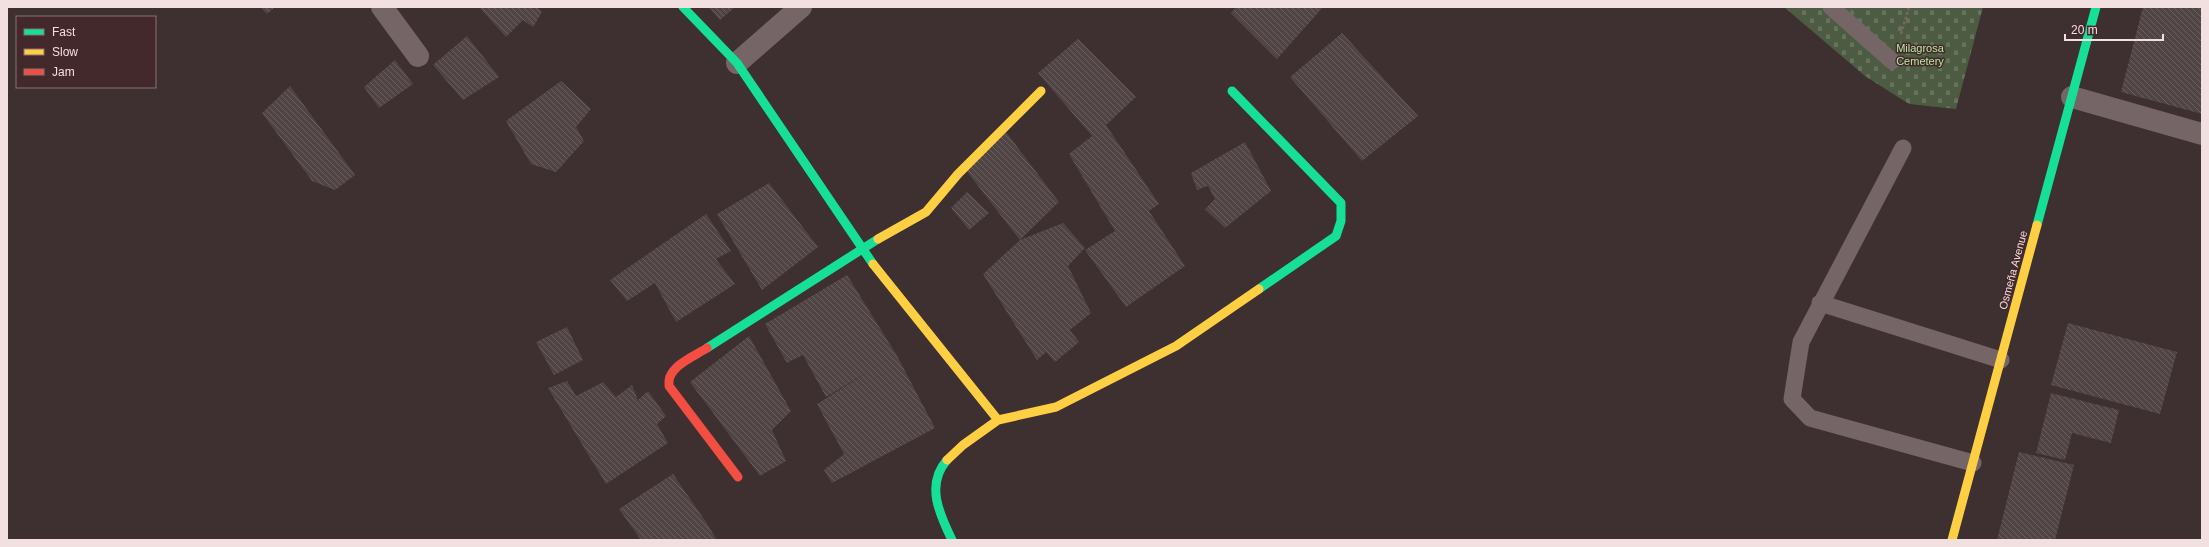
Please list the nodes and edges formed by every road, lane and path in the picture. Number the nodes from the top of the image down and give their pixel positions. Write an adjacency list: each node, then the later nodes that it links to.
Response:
1 (382, 7): 6 (street)
2 (683, 7): 8 (street)
3 (801, 7): 8 (street)
4 (1831, 7): 7 (lane)
5 (2096, 7): 11 (street, Osmeña Avenue)
6 (418, 56)
7 (1892, 61)
8 (737, 63): 14 (street)
9 (1041, 91): 14 (street)
10 (1232, 91): 17 (street)
11 (2072, 97): 12 (street); 16 (street, Osmeña Avenue)
12 (2202, 134)
13 (1903, 148): 15 (lane)
14 (860, 248): 17 (street); 19 (street)
15 (1820, 303): 16 (lane); 18 (lane)
16 (2001, 360): 18 (street, Osmeña Avenue)
17 (998, 420): 20 (street)
18 (1973, 463): 21 (street, Osmeña Avenue)
19 (738, 477)
20 (952, 540)
21 (1952, 540)

